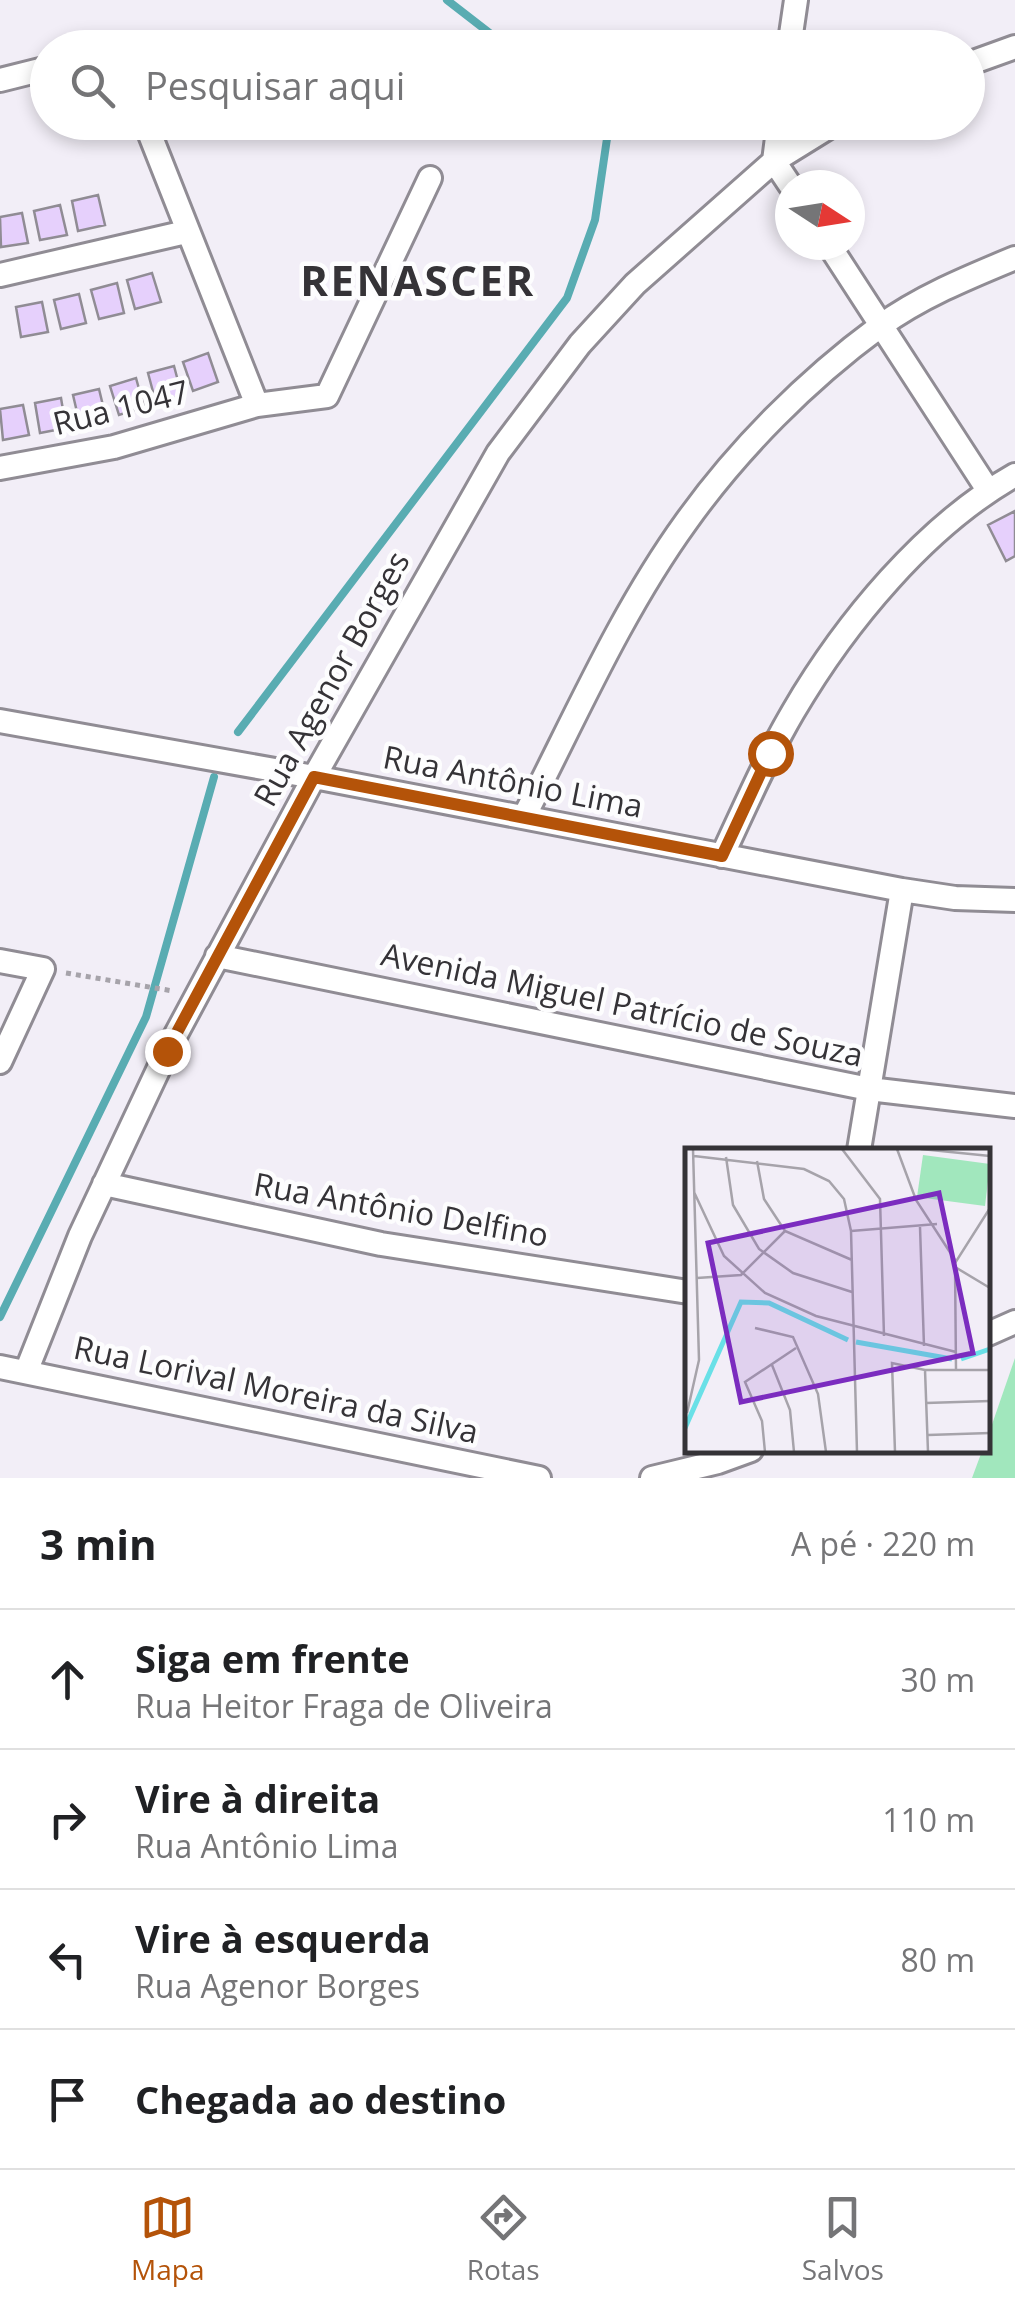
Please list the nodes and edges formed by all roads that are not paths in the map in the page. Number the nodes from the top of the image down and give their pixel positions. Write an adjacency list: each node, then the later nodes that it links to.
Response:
1 (796, 0): 2 (street)
2 (792, 30)
3 (1015, 48): 4 (street)
4 (985, 58)
5 (30, 72): 6 (street)
6 (0, 80)
7 (152, 140): 13 (street)
8 (777, 140): 10 (street)
9 (808, 140): 10 (street, Rua Agenor Borges)
10 (774, 161): 11 (street); 23 (street, Rua Agenor Borges)
11 (780, 170)
12 (430, 178): 18 (street, Rua 1047)
13 (186, 232): 16 (street); 18 (street)
14 (1015, 258): 17 (street)
15 (838, 260): 17 (street)
16 (0, 275)
17 (880, 326): 21 (street); 24 (street)
18 (257, 405): 19 (street, Rua 1047)
19 (0, 468)
20 (1015, 475): 21 (street)
21 (988, 490): 25 (street)
22 (0, 721): 23 (street, Rua Antônio Lima)
23 (314, 777): 24 (street, Rua Antônio Lima); 28 (street, Rua Agenor Borges)
24 (524, 816): 25 (street, Rua Antônio Lima)
25 (722, 856): 26 (street, Rua Antônio Lima)
26 (902, 890): 27 (street, Rua Antônio Lima); 31 (street)
27 (1015, 900)
28 (217, 956): 31 (street, Avenida Miguel Patrício de Souza); 34 (street, Rua Agenor Borges)
29 (0, 961): 30 (street)
30 (0, 1062)
31 (869, 1089): 32 (street, Avenida Miguel Patrício de Souza); 33 (street)
32 (1015, 1106)
33 (860, 1148)
34 (104, 1184): 35 (street, Rua Antônio Delfino); 39 (street, Rua Agenor Borges)
35 (685, 1292)
36 (1015, 1322): 37 (street)
37 (990, 1333)
38 (0, 1367): 39 (street, Rua Lorival Moreira da Silva)
39 (26, 1372): 41 (street, Rua Lorival Moreira da Silva)
40 (743, 1453): 42 (street)
41 (538, 1478)
42 (652, 1478)

